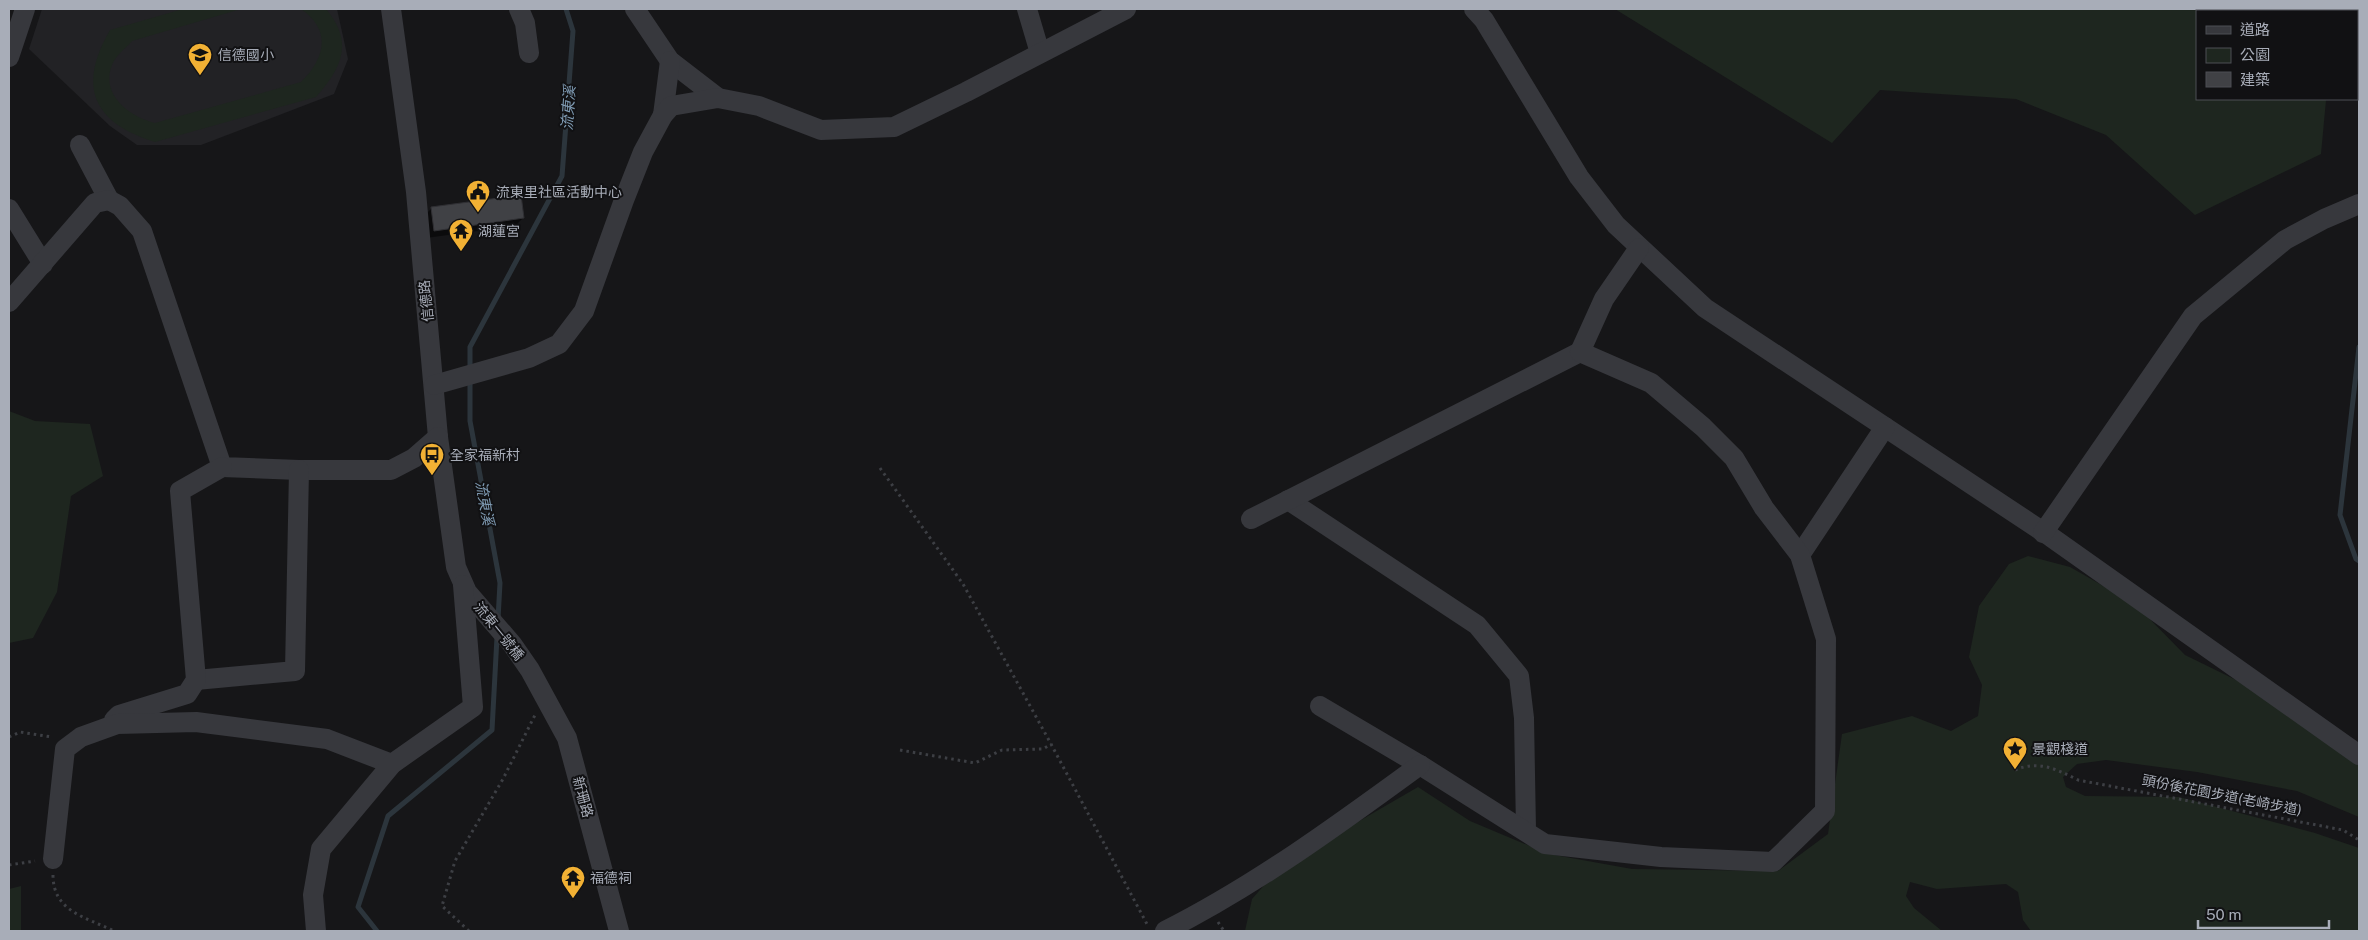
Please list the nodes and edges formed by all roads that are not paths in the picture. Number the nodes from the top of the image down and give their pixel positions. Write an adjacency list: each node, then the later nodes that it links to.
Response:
1 (25, 9): 10 (street)
2 (390, 9): 22 (street, 信德路)
3 (519, 9): 8 (street)
4 (635, 9): 11 (street)
5 (1027, 9): 9 (street)
6 (1126, 9): 9 (street)
7 (1474, 9): 18 (street)
8 (529, 53)
9 (1040, 53): 12 (street)
10 (9, 57)
11 (670, 61): 12 (street); 13 (street)
12 (718, 98): 13 (street)
13 (663, 116): 22 (street)
14 (80, 145): 15 (street)
15 (109, 200): 19 (street); 25 (street)
16 (2359, 204): 29 (street)
17 (9, 209): 19 (street)
18 (1639, 248): 21 (street); 23 (street)
19 (43, 264): 20 (street)
20 (9, 302)
21 (1580, 352): 27 (street); 30 (street)
22 (443, 383): 24 (street, 信德路)
23 (1885, 427): 29 (street); 30 (street)
24 (438, 437): 26 (street); 31 (street, 信德路)
25 (222, 467): 26 (street); 33 (street)
26 (300, 470): 33 (street)
27 (1288, 500): 28 (street); 39 (street)
28 (1251, 519)
29 (2043, 533): 36 (street)
30 (1800, 555): 39 (street)
31 (464, 586): 32 (street, 流東一號橋); 37 (street)
32 (530, 670): 42 (street, 新珊路)
33 (196, 680): 35 (street)
34 (1320, 706): 38 (street)
35 (102, 730): 37 (street); 40 (street)
36 (2359, 755)
37 (392, 764): 41 (street)
38 (1420, 764): 39 (street); 43 (street)
39 (1526, 830)
40 (53, 859)
41 (316, 931)
42 (619, 931)
43 (1165, 931)

